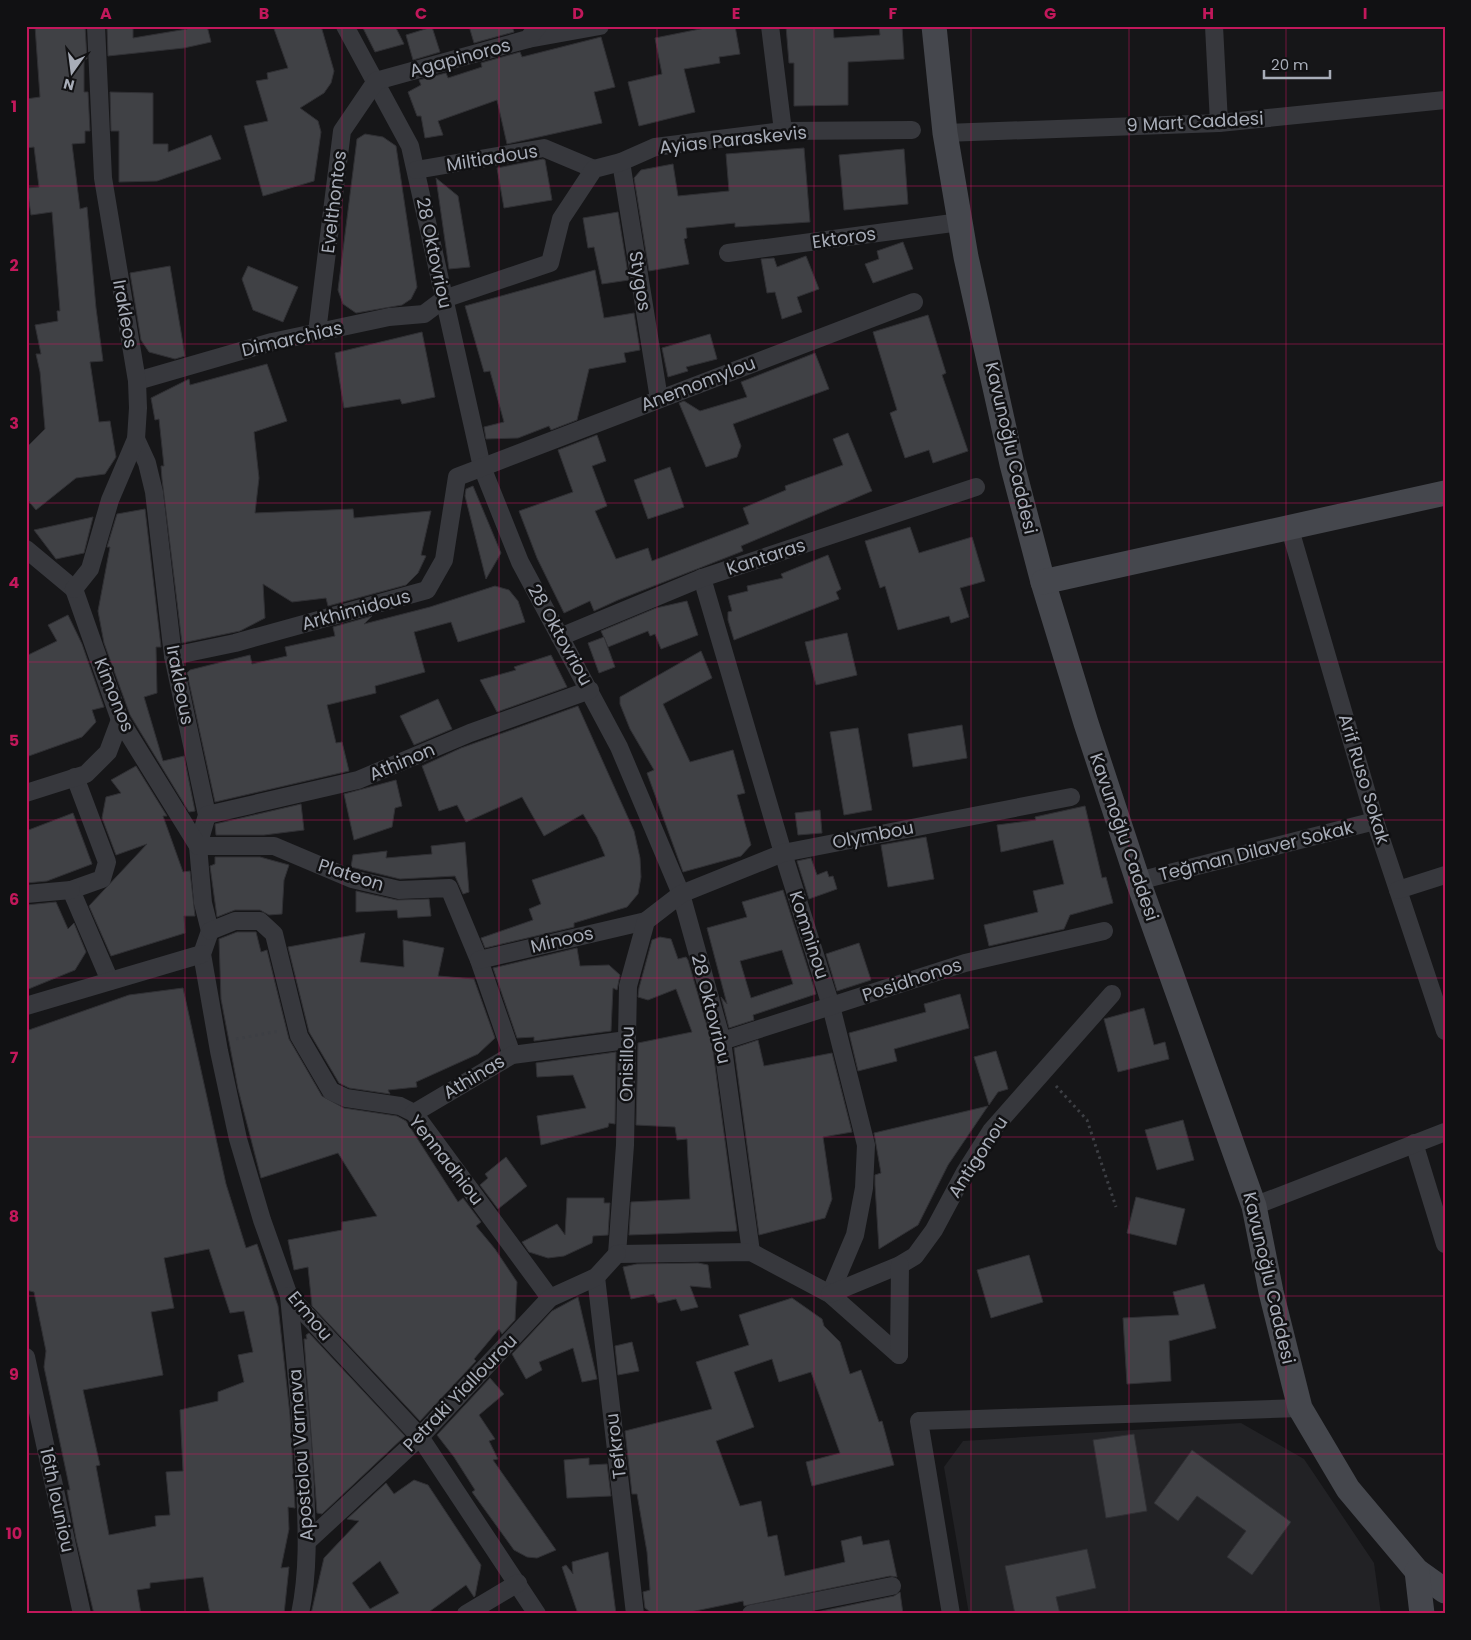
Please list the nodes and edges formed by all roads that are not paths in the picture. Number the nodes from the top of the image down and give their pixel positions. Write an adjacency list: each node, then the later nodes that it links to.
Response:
1 (96, 26): 22 (street, Irakleos)
2 (345, 26): 8 (street, 28 Oktovriou)
3 (600, 26): 7 (street, Agapinoros)
4 (770, 26): 12 (street)
5 (934, 26): 13 (main road, Kavunoğlu Caddesi)
6 (1214, 26): 10 (street)
7 (533, 33): 8 (street, Agapinoros)
8 (376, 81): 16 (street, 28 Oktovriou); 21 (street, Evelthontos)
9 (1445, 100): 10 (street, 9 Mart Caddesi)
10 (1219, 123): 13 (street, 9 Mart Caddesi)
11 (912, 130): 12 (street, Ayias Paraskevis)
12 (783, 131): 14 (street, Ayias Paraskevis)
13 (945, 133): 17 (main road, Kavunoğlu Caddesi)
14 (621, 162): 15 (street, Ayias Paraskevis); 23 (street, Stygos)
15 (594, 169): 16 (street, Miltiadous); 19 (street)
16 (416, 170): 19 (street, 28 Oktovriou)
17 (960, 222): 18 (street, Ektoros); 31 (main road, Kavunoğlu Caddesi)
18 (728, 254)
19 (444, 299): 21 (street, Dimarchias); 25 (street, 28 Oktovriou)
20 (914, 302): 23 (street, Anemomylou)
21 (317, 332): 22 (street, Dimarchias)
22 (137, 381): 24 (street, Irakleos)
23 (659, 399): 25 (street, Anemomylou)
24 (136, 439): 32 (street, Irakleos); 34 (street, Irakleous)
25 (482, 466): 33 (street, 28 Oktovriou); 34 (street, Arkhimidous)
26 (976, 487): 30 (street, Kantaras)
27 (1445, 493): 28 (main road)
28 (1289, 526): 31 (main road); 41 (street, Arif Ruso Sokak)
29 (26, 549): 32 (street)
30 (702, 578): 33 (street, Kantaras); 43 (street, Komninou)
31 (1043, 582): 45 (main road, Kavunoğlu Caddesi)
32 (74, 589): 36 (street, Kimonos)
33 (560, 637): 35 (street, 28 Oktovriou)
34 (173, 656): 40 (street, Irakleous)
35 (590, 690): 40 (street, Athinon); 49 (street, 28 Oktovriou)
36 (120, 720): 37 (street); 42 (street, Kimonos)
37 (75, 777): 38 (street); 46 (street)
38 (26, 792)
39 (1071, 797): 43 (street, Olymbou)
40 (207, 815): 42 (street, Irakleous)
41 (1375, 821): 45 (street, Teğman Dilaver Sokak); 47 (street, Arif Ruso Sokak)
42 (198, 846): 51 (street, Irakleous); 54 (street, Plateon)
43 (783, 853): 49 (street, Olymbou); 58 (street, Komninou)
44 (1445, 875): 47 (street)
45 (1138, 881): 66 (main road, Kavunoğlu Caddesi)
46 (71, 890): 48 (street); 55 (street)
47 (1398, 890): 59 (street, Arif Ruso Sokak)
48 (26, 894)
49 (681, 894): 50 (street); 61 (street, 28 Oktovriou)
50 (646, 921): 54 (street, Minoos); 60 (street, Onisillou)
51 (210, 930): 53 (street, Ermou); 63 (street, Yennadhiou)
52 (1104, 932): 58 (street, Posidhonos)
53 (202, 954): 55 (street); 73 (street, Ermou)
54 (479, 960): 62 (street, Plateon)
55 (110, 981): 57 (street)
56 (1112, 994): 70 (street, Antigonou)
57 (26, 1006)
58 (831, 1006): 61 (street, Posidhonos); 72 (street, Komninou)
59 (1445, 1031)
60 (627, 1040): 62 (street, Athinas); 69 (street, Onisillou)
61 (722, 1041): 68 (street, 28 Oktovriou)
62 (512, 1054): 63 (street, Athinas)
63 (414, 1113): 74 (street, Yennadhiou)
64 (1445, 1132): 65 (street)
65 (1414, 1143): 66 (street); 67 (street)
66 (1254, 1206): 76 (main road, Kavunoğlu Caddesi)
67 (1445, 1244)
68 (751, 1252): 69 (street); 72 (street)
69 (618, 1254): 71 (street, Petraki Yiallourou)
70 (900, 1265): 72 (street, Antigonou); 72 (street)
71 (596, 1277): 74 (street, Petraki Yiallourou); 87 (street, Tefkrou)
72 (830, 1294)
73 (289, 1296): 77 (street, Ermou); 78 (street, Apostolou Varnava)
74 (550, 1298): 77 (street, Petraki Yiallourou)
75 (26, 1357): 83 (street, 16th Iouniou)
76 (1300, 1408): 79 (main road, Kavunoğlu Caddesi); 89 (street)
77 (420, 1436): 78 (street, Petraki Yiallourou); 80 (street, Ermou)
78 (308, 1541): 84 (street, Apostolou Varnava)
79 (1417, 1571): 82 (main road, Kavunoğlu Caddesi); 90 (main road)
80 (518, 1583): 85 (street); 86 (street, Ermou)
81 (892, 1586): 88 (street)
82 (1445, 1591)
83 (82, 1614)
84 (300, 1614)
85 (466, 1614)
86 (537, 1614)
87 (636, 1614)
88 (751, 1614)
89 (950, 1614)
90 (1422, 1614)

